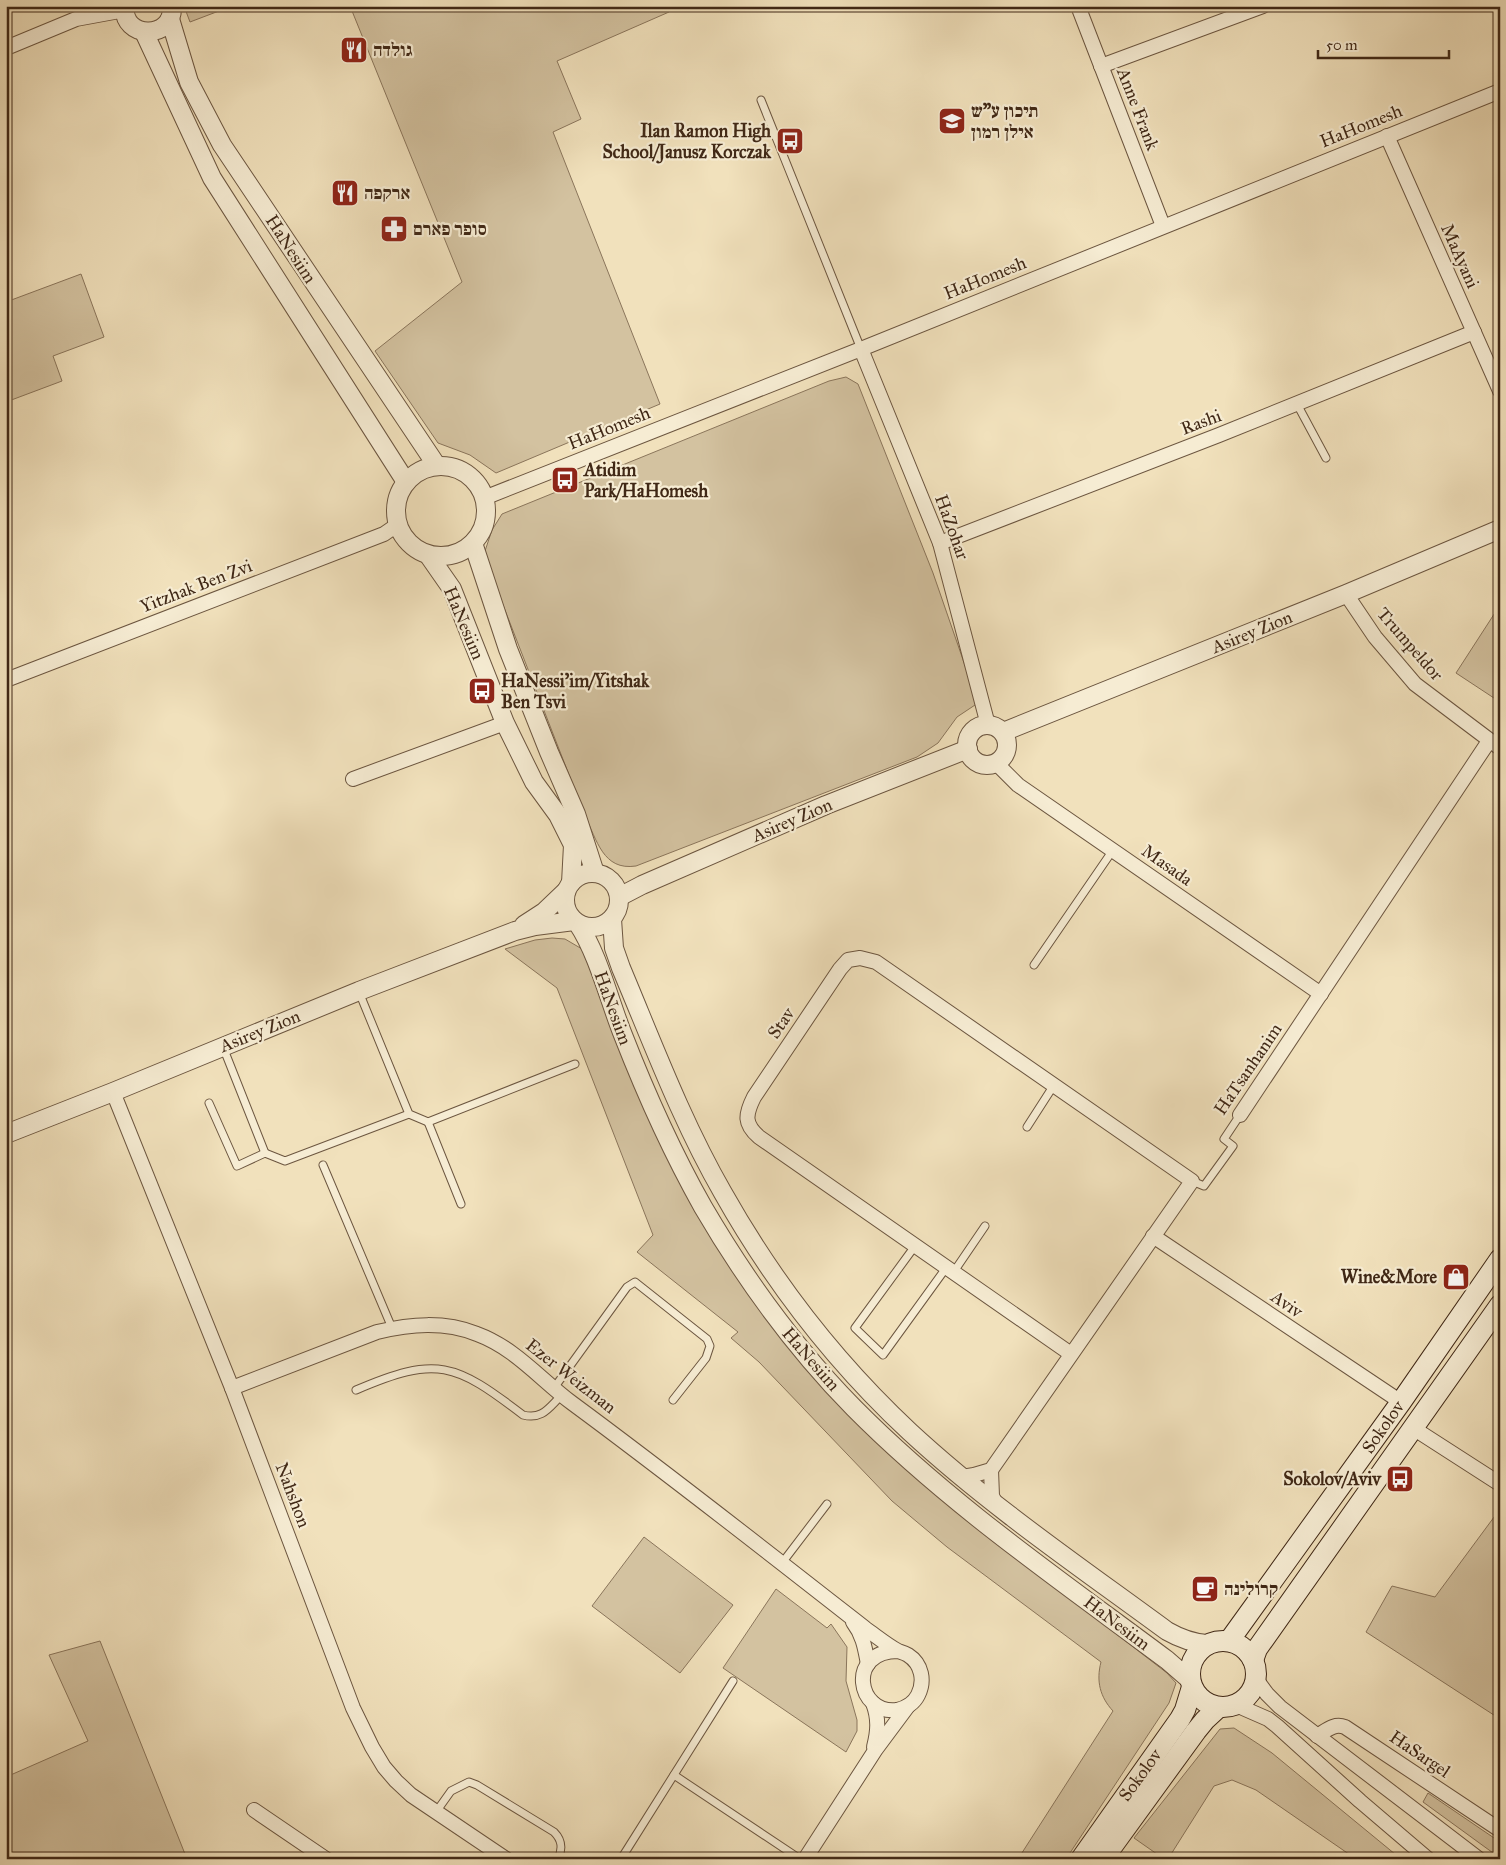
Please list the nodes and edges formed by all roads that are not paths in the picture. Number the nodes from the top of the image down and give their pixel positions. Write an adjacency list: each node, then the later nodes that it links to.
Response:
1 (1078, 6): 7 (street, Anne Frank)
2 (1263, 6): 7 (street)
3 (125, 8): 5 (street, HaNesiim); 6 (street)
4 (171, 12): 5 (street); 17 (street, HaNesiim)
5 (144, 32): 18 (street, HaNesiim)
6 (6, 48)
7 (1101, 66): 11 (street, Anne Frank)
8 (1500, 91): 10 (street, HaHomesh)
9 (761, 100): 13 (lane)
10 (1386, 136): 11 (street, HaHomesh); 12 (street, MaAyani)
11 (1163, 226): 13 (street, HaHomesh)
12 (1474, 332): 14 (street, MaAyani); 15 (street, Rashi)
13 (861, 349): 19 (street, HaHomesh); 22 (street, HaZohar)
14 (1500, 391)
15 (1297, 404): 16 (lane); 22 (street, Rashi)
16 (1326, 458)
17 (436, 466): 18 (street); 19 (street)
18 (406, 482): 20 (street)
19 (484, 498): 23 (street)
20 (397, 525): 24 (street); 26 (street, Yitzhak Ben Zvi)
21 (1500, 530): 25 (street, Asirey Zion)
22 (940, 543): 28 (street, HaZohar)
23 (473, 544): 24 (street); 34 (street, HaNesiim)
24 (429, 556): 27 (street, HaNesiim)
25 (1346, 594): 28 (street, Asirey Zion); 29 (street, Trumpeldor)
26 (6, 680)
27 (505, 722): 32 (street); 35 (street, HaNesiim)
28 (996, 728): 30 (street); 31 (street)
29 (1495, 745): 42 (street, HaTsanhanim)
30 (968, 749): 31 (street); 36 (street, Asirey Zion)
31 (996, 763): 33 (street, Masada)
32 (353, 779)
33 (1113, 850): 40 (lane); 42 (street, Masada)
34 (595, 874): 35 (street); 36 (street)
35 (569, 887): 38 (street); 39 (street, Asirey Zion)
36 (619, 897): 37 (street)
37 (612, 919): 38 (street); 72 (street, HaNesiim)
38 (576, 922): 39 (street, Asirey Zion); 84 (street, HaNesiim)
39 (515, 931): 41 (street, Asirey Zion)
40 (1034, 965)
41 (359, 991): 43 (street, Asirey Zion); 48 (lane)
42 (1321, 994): 49 (street, HaTsanhanim)
43 (223, 1047): 46 (street, Asirey Zion); 53 (lane)
44 (575, 1064): 50 (lane)
45 (1054, 1084): 51 (lane); 55 (street, Stav); 59 (street, Stav)
46 (113, 1092): 52 (street, Asirey Zion); 65 (street, Nahshon)
47 (208, 1103): 53 (lane)
48 (409, 1114): 50 (lane); 53 (lane)
49 (1240, 1115): 55 (lane, HaTsanhanim)
50 (428, 1122): 56 (lane)
51 (1027, 1126)
52 (6, 1134)
53 (265, 1153)
54 (324, 1165): 63 (lane)
55 (1192, 1181): 58 (street)
56 (461, 1204)
57 (985, 1226): 61 (lane)
58 (1153, 1236): 64 (street); 69 (street, Aviv)
59 (915, 1246): 61 (street, Stav); 61 (lane)
60 (1500, 1259): 69 (main road, Sokolov)
61 (950, 1270): 64 (street, Stav)
62 (1500, 1305): 70 (main road, Sokolov)
63 (392, 1328): 65 (street, Ezer Weizman); 67 (street, Ezer Weizman)
64 (1071, 1354): 71 (street)
65 (232, 1388): 92 (street, Nahshon)
66 (356, 1390): 67 (lane)
67 (558, 1391): 68 (lane); 76 (street, Ezer Weizman)
68 (673, 1400)
69 (1401, 1402): 78 (main road, Sokolov)
70 (1413, 1428): 73 (street); 82 (main road, Sokolov)
71 (991, 1470): 72 (street); 75 (street)
72 (962, 1477): 75 (street, HaNesiim)
73 (1500, 1484)
74 (827, 1504): 76 (lane)
75 (996, 1504): 79 (street, HaNesiim)
76 (782, 1563): 77 (street, Ezer Weizman)
77 (842, 1610): 80 (street, Ezer Weizman); 81 (street, Ezer Weizman)
78 (1229, 1641): 79 (main road); 82 (main road)
79 (1207, 1644): 84 (main road)
80 (898, 1651): 81 (street); 86 (street)
81 (868, 1664): 85 (street)
82 (1255, 1670): 87 (main road); 88 (street)
83 (733, 1681): 90 (lane)
84 (1191, 1683): 87 (main road); 100 (main road, Sokolov)
85 (873, 1703): 86 (street); 89 (street)
86 (909, 1705): 89 (street)
87 (1228, 1706): 101 (main road, Sokolov); 102 (street)
88 (1317, 1736): 93 (street, HaSargel); 103 (street)
89 (872, 1755): 99 (street)
90 (674, 1775): 97 (lane); 98 (lane)
91 (254, 1810): 94 (street)
92 (436, 1812): 95 (street, Nahshon); 96 (lane)
93 (1500, 1830)
94 (326, 1859)
95 (506, 1859)
96 (558, 1859)
97 (621, 1859)
98 (800, 1859)
99 (806, 1859)
100 (1081, 1859)
101 (1103, 1859)
102 (1428, 1859)
103 (1479, 1859)

